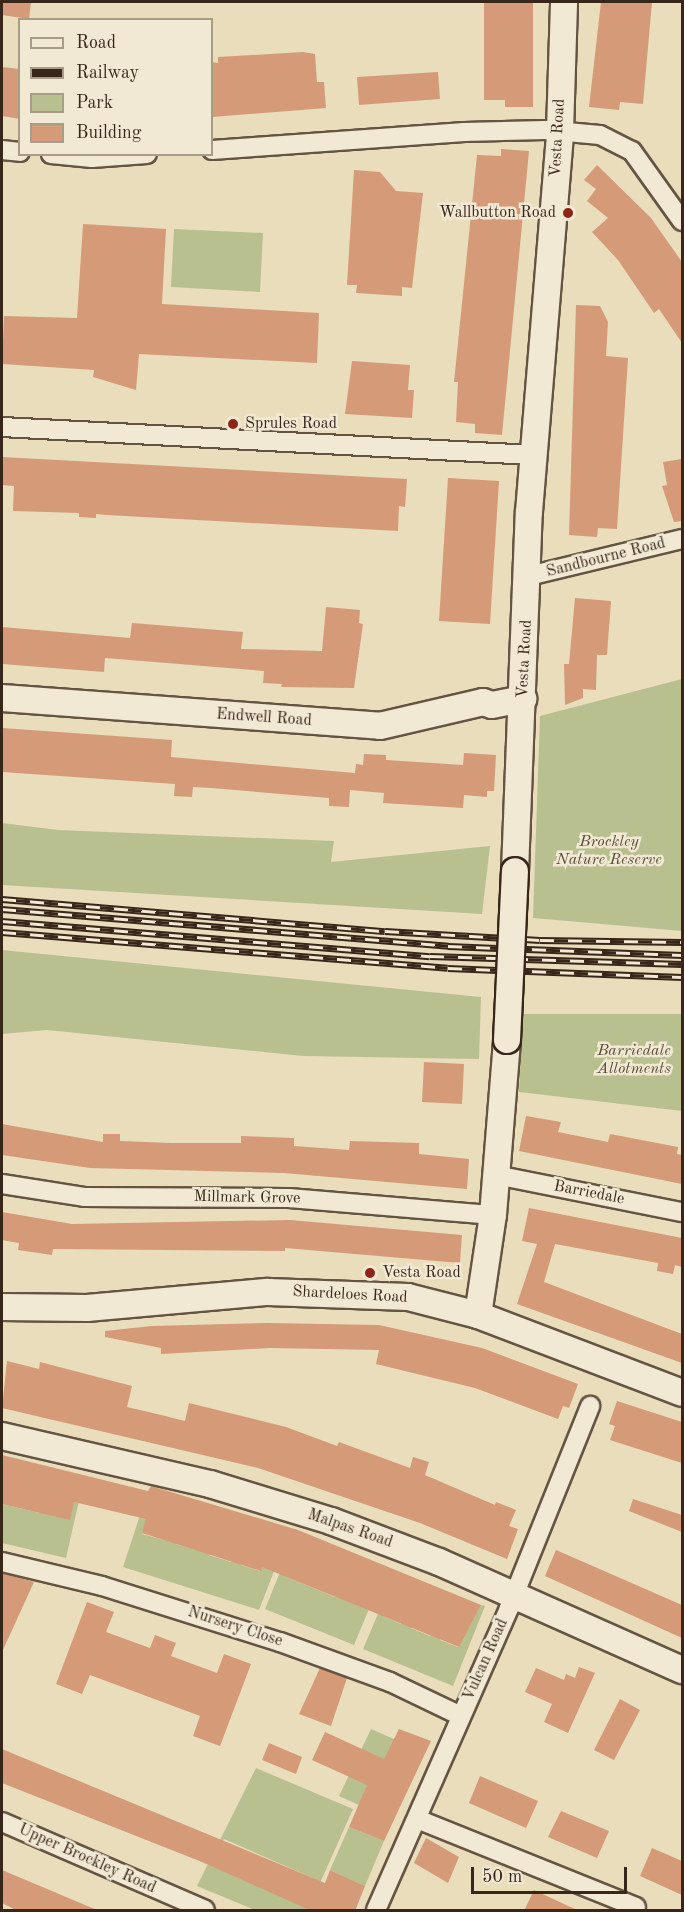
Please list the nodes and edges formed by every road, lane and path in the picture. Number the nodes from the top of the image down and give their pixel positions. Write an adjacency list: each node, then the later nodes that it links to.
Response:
1 (564, 2): 2 (street, Vesta Road)
2 (560, 131): 4 (street); 8 (street); 10 (street, Vesta Road)
3 (2, 150): 5 (street)
4 (213, 150)
5 (18, 152)
6 (72, 156): 7 (street)
7 (120, 156)
8 (682, 221)
9 (2, 427): 10 (street)
10 (533, 455): 12 (street, Vesta Road)
11 (682, 539): 12 (street, Sandbourne Road)
12 (529, 576): 14 (street, Vesta Road)
13 (2, 698): 14 (street, Endwell Road)
14 (523, 699): 15 (street, Vesta Road, bridge)
15 (496, 1175): 17 (street, Barriedale); 18 (street, Vesta Road)
16 (2, 1184): 18 (street, Millmark Grove)
17 (682, 1212)
18 (493, 1215): 20 (street, Vesta Road)
19 (2, 1307): 20 (street, Shardeloes Road)
20 (478, 1315): 21 (street, Shardeloes Road)
21 (682, 1393)
22 (590, 1406): 25 (street, Vulcan Road)
23 (2, 1436): 25 (street, Malpas Road)
24 (2, 1562): 27 (street, Nursery Close)
25 (515, 1594): 26 (street, Malpas Road); 27 (street, Vulcan Road)
26 (682, 1670)
27 (461, 1716): 28 (street, Vulcan Road)
28 (417, 1819): 30 (street); 32 (street, Vulcan Road)
29 (2, 1821): 31 (street, Upper Brockley Road)
30 (636, 1907)
31 (205, 1911)
32 (376, 1911)

